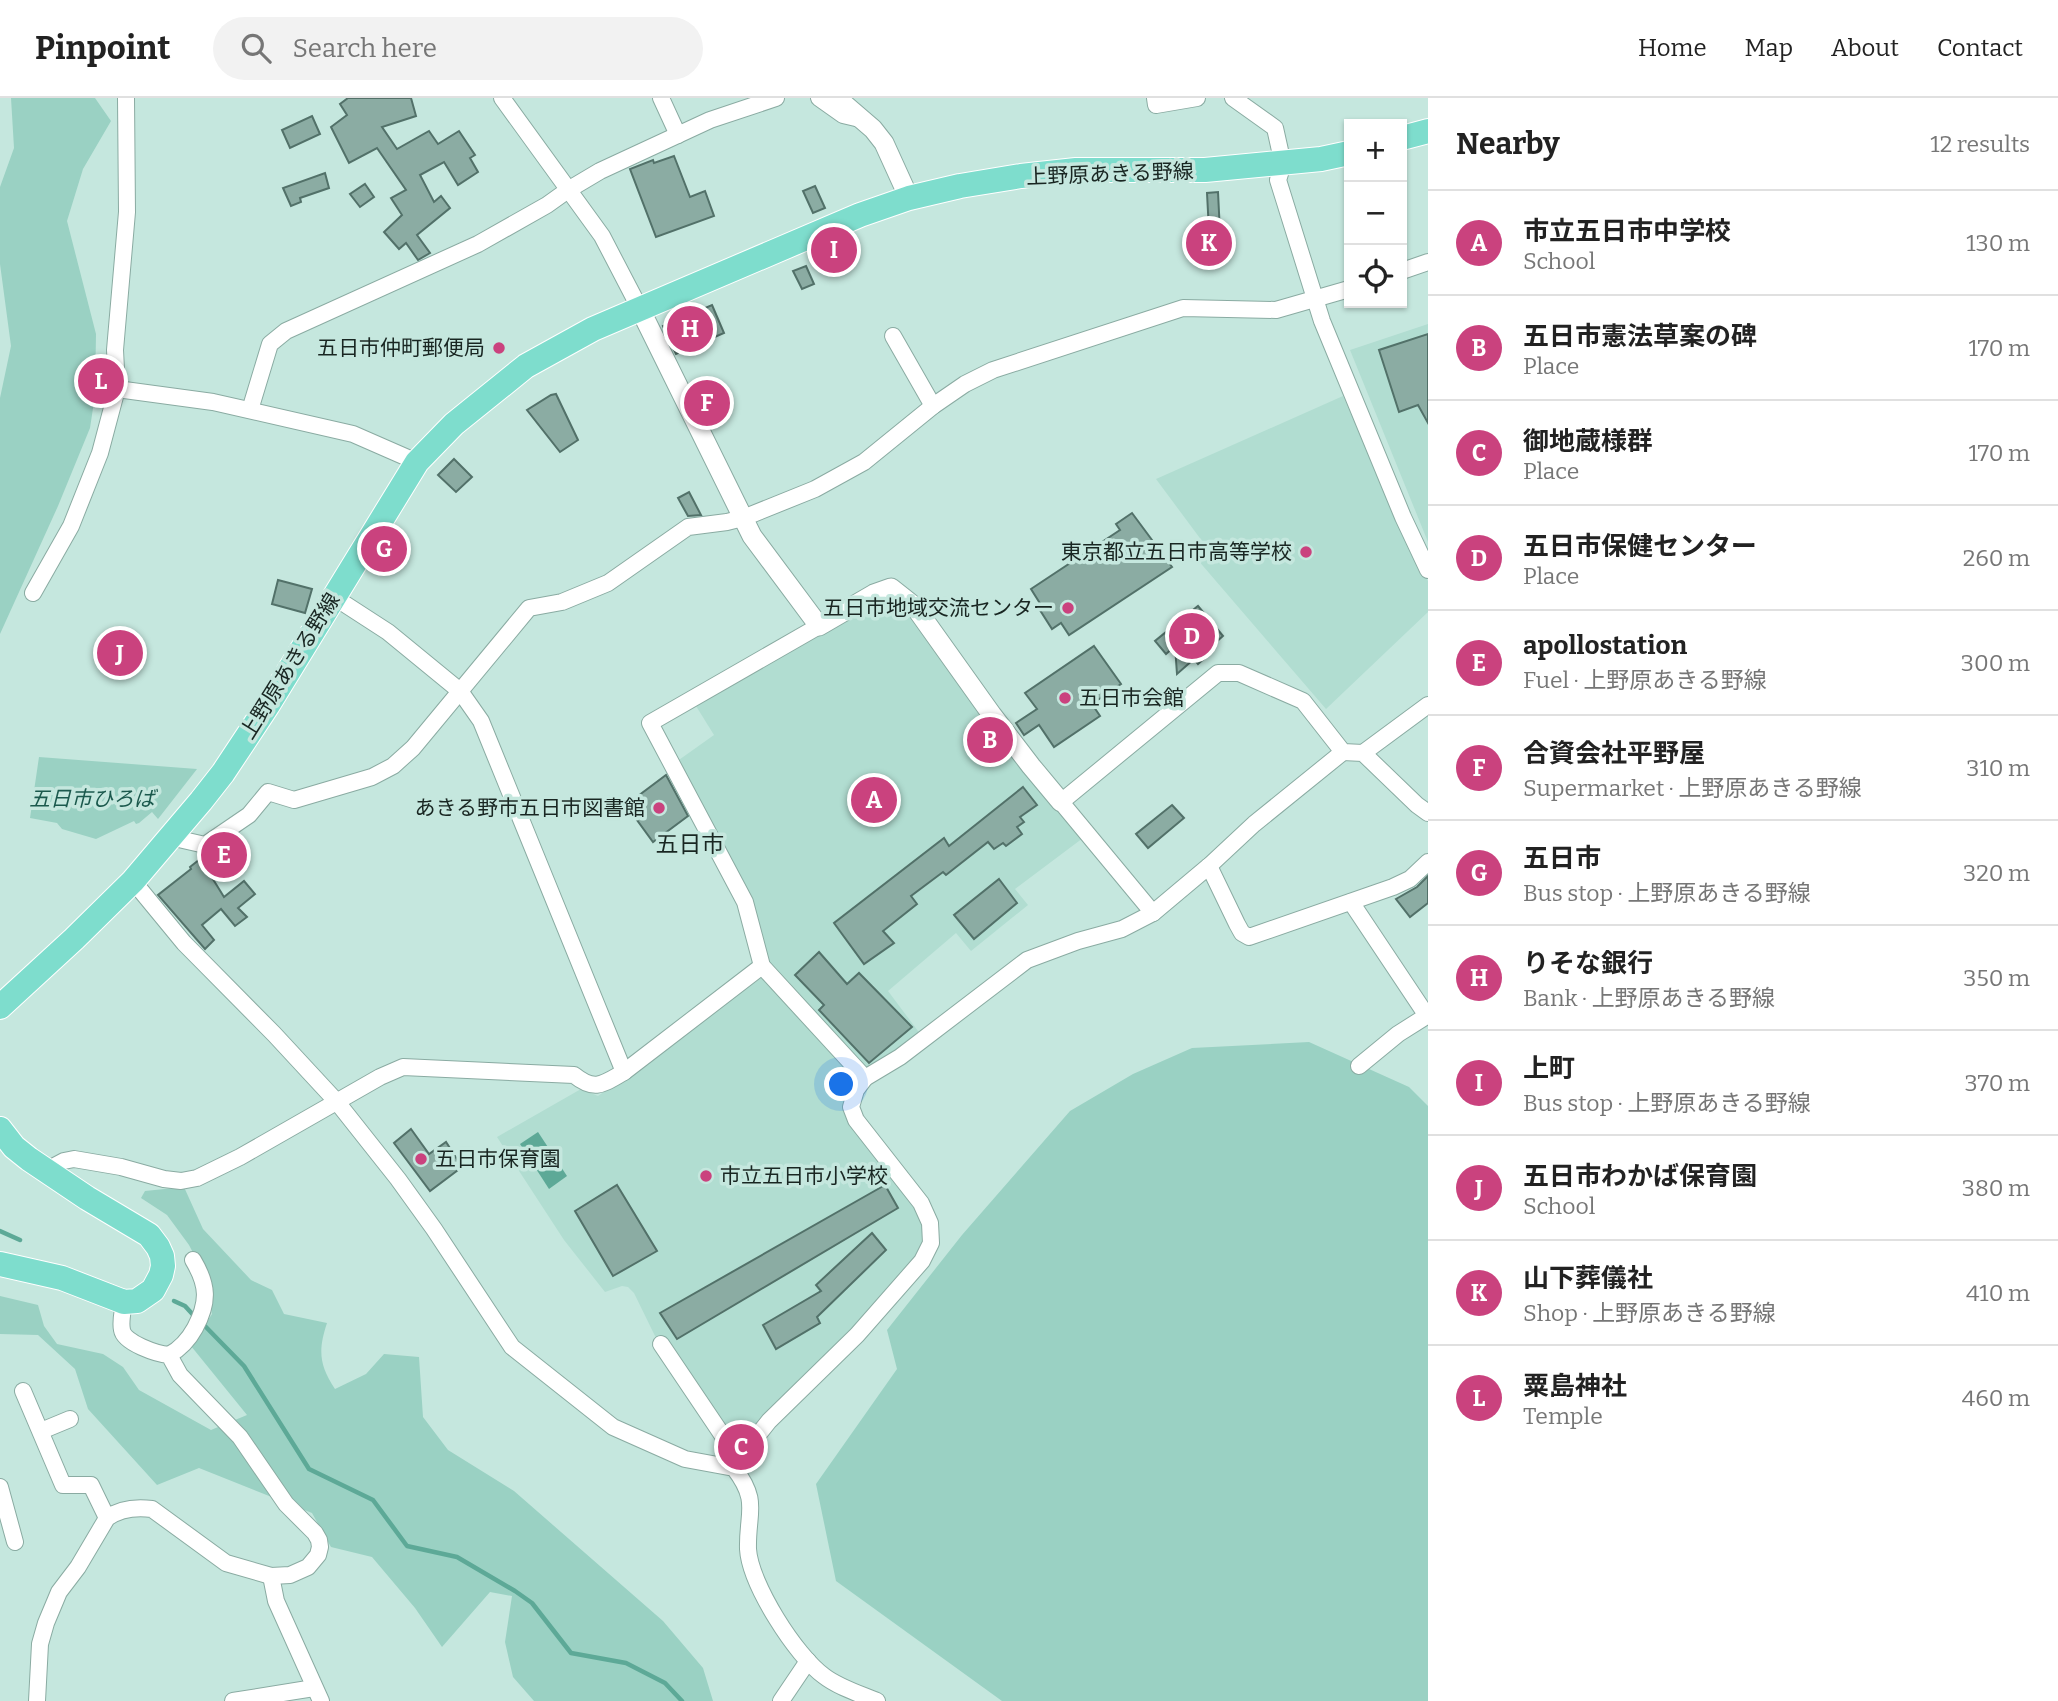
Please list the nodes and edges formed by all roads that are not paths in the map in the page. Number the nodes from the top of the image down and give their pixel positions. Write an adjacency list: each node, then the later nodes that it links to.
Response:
1 (126, 98): 24 (street)
2 (502, 98): 16 (street)
3 (662, 98): 12 (street)
4 (776, 98): 12 (street)
5 (819, 98): 10 (street)
6 (837, 98): 10 (street)
7 (1155, 98): 8 (street)
8 (1197, 98)
9 (1233, 98): 15 (street)
10 (863, 120): 17 (street)
11 (1428, 131): 13 (main road)
12 (678, 135): 16 (street)
13 (1407, 137)
14 (1344, 154): 15 (main road, 上野原あきる野線)
15 (1283, 164): 17 (main road, 上野原あきる野線); 21 (street)
16 (568, 190): 22 (street); 26 (street)
17 (909, 198): 22 (main road, 上野原あきる野線)
18 (1428, 262): 19 (street)
19 (1407, 269)
20 (1344, 290): 21 (street)
21 (1315, 298): 25 (street); 29 (street)
22 (640, 309): 27 (main road, 上野原あきる野線); 28 (street)
23 (893, 336): 25 (street)
24 (117, 389): 26 (street); 30 (street)
25 (933, 406): 28 (street)
26 (250, 410): 27 (street)
27 (417, 462): 31 (main road, 上野原あきる野線)
28 (743, 518): 32 (street); 33 (street)
29 (1428, 570)
30 (33, 593)
31 (334, 597): 33 (street); 39 (main road, 上野原あきる野線)
32 (819, 626): 37 (street); 45 (street)
33 (460, 691): 39 (street); 49 (street)
34 (1428, 705): 36 (street)
35 (1343, 752): 36 (street); 37 (street); 41 (street)
36 (1363, 753): 38 (street)
37 (1061, 802): 44 (street)
38 (1428, 813)
39 (170, 837): 42 (main road, 上野原あきる野線)
40 (1428, 862): 43 (street)
41 (1209, 866): 43 (street); 44 (street)
42 (133, 881): 46 (main road, 上野原あきる野線); 51 (street)
43 (1351, 902): 47 (street)
44 (1153, 914): 50 (street)
45 (762, 966): 49 (street); 50 (street)
46 (0, 1007)
47 (1428, 1016): 48 (street)
48 (1359, 1066)
49 (624, 1072): 51 (street)
50 (865, 1078): 62 (street)
51 (337, 1102): 53 (street); 62 (street)
52 (0, 1129): 53 (main road)
53 (47, 1170): 56 (main road)
54 (193, 1260): 58 (street)
55 (11, 1267): 56 (main road)
56 (123, 1310): 58 (street)
57 (661, 1344): 62 (street)
58 (169, 1355): 66 (street)
59 (23, 1391): 61 (street)
60 (70, 1419): 61 (street)
61 (41, 1432): 64 (street)
62 (734, 1468): 67 (street)
63 (0, 1487): 65 (street)
64 (107, 1518): 66 (street); 70 (street)
65 (15, 1542)
66 (271, 1576): 68 (street)
67 (808, 1661): 72 (street); 73 (street)
68 (318, 1694): 69 (street)
69 (284, 1697): 71 (street)
70 (37, 1701)
71 (233, 1701)
72 (781, 1701)
73 (877, 1701)

